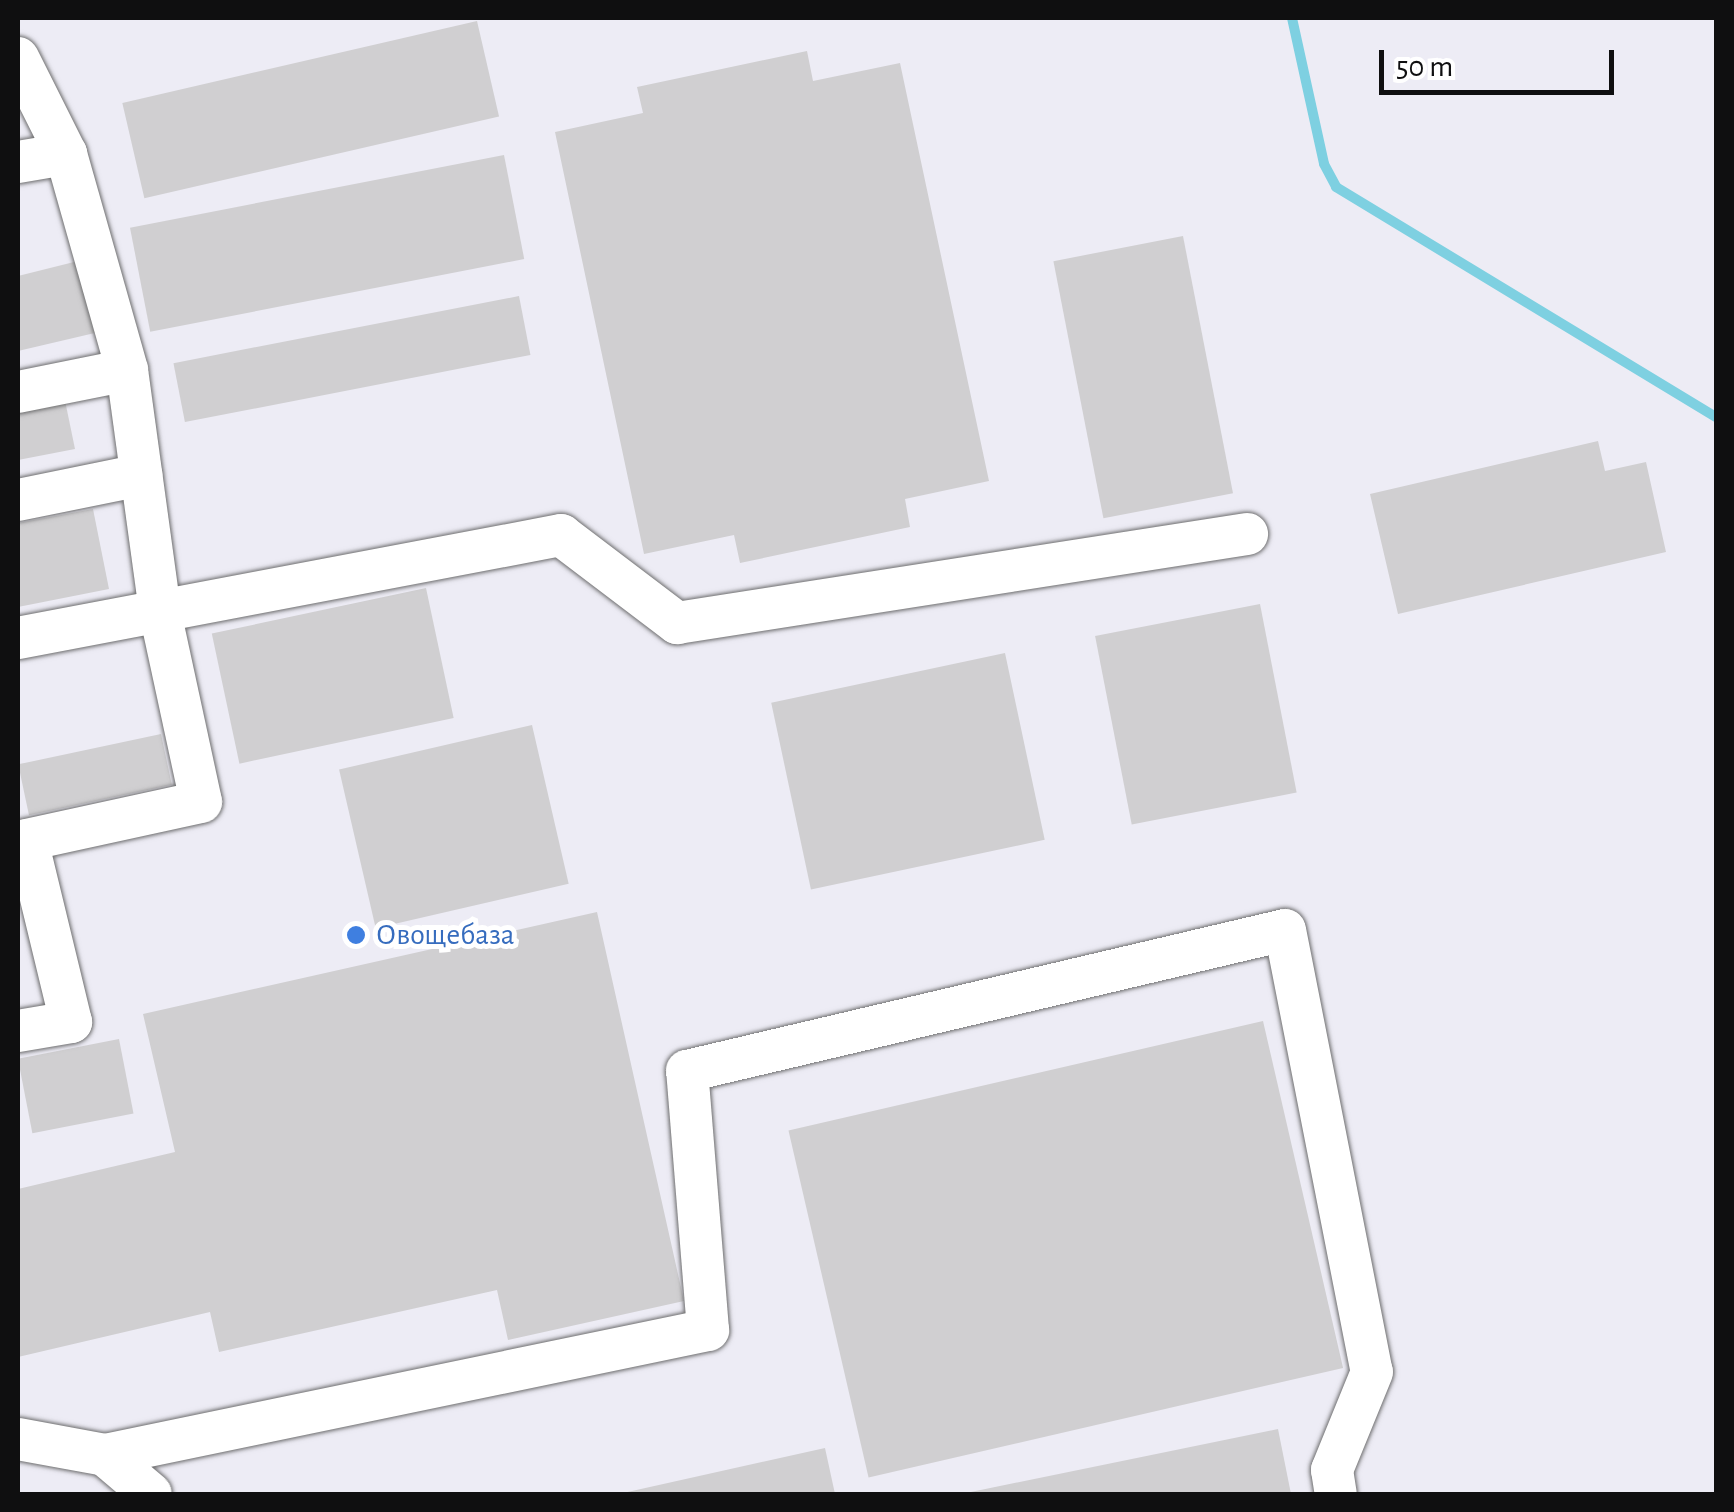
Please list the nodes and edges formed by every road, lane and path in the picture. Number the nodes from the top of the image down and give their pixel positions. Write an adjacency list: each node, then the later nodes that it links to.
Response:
1 (18, 58): 2 (lane)
2 (66, 154): 3 (lane); 4 (lane)
3 (18, 162)
4 (127, 370): 5 (lane); 6 (lane)
5 (18, 392)
6 (141, 475): 7 (lane); 9 (lane)
7 (18, 500)
8 (1247, 534): 9 (lane)
9 (160, 612): 10 (lane); 11 (lane)
10 (18, 638)
11 (22, 841): 12 (lane)
12 (18, 1031)
13 (18, 1439): 14 (lane)
14 (105, 1455): 15 (lane); 16 (lane)
15 (151, 1494)
16 (1336, 1494)

